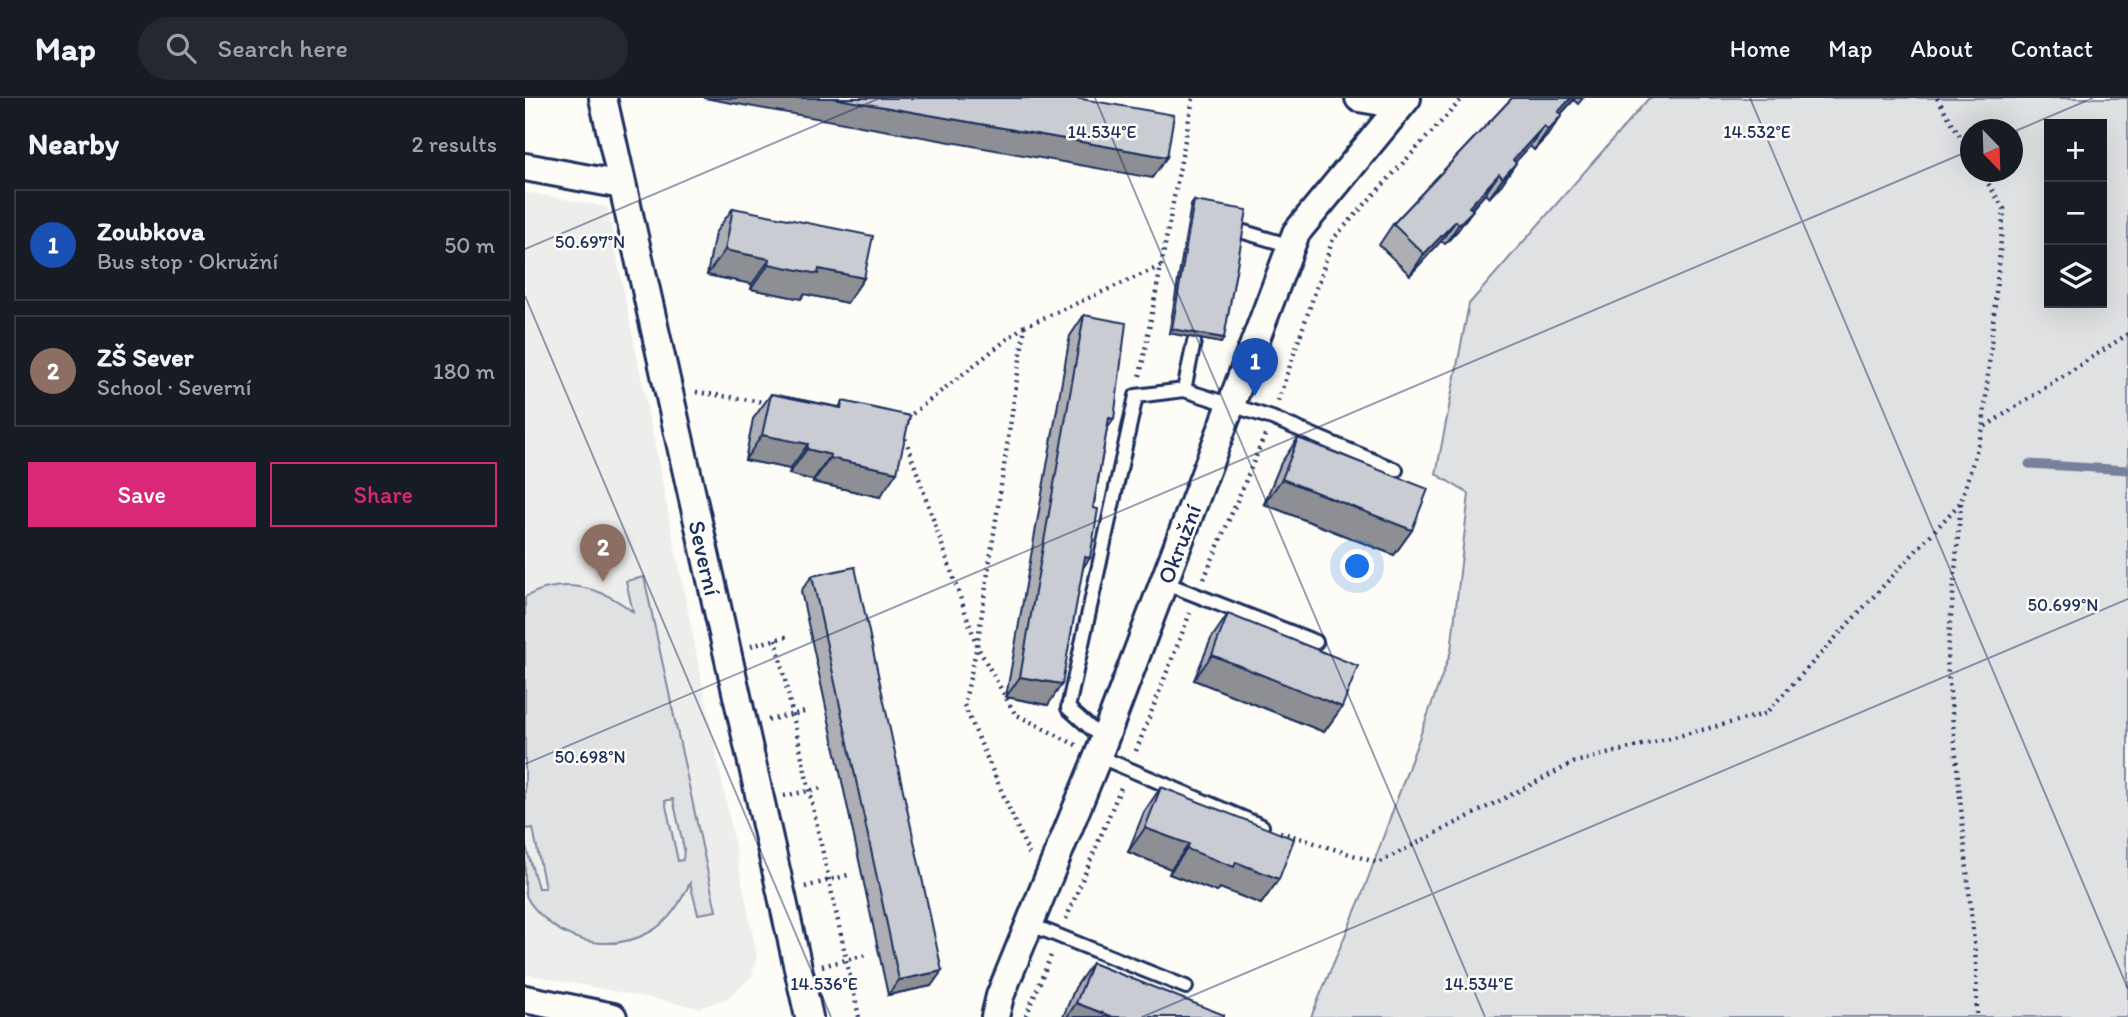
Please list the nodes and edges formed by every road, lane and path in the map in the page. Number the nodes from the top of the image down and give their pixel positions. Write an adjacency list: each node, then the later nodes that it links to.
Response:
1 (603, 98): 10 (street, Severní)
2 (1193, 98): 13 (path)
3 (1359, 98): 6 (street)
4 (1463, 98): 22 (path)
5 (1937, 98): 7 (path)
6 (1404, 102): 12 (street, Okružní)
7 (1960, 136)
8 (525, 167): 10 (street)
9 (1987, 182): 23 (path)
10 (622, 185): 17 (street, Severní)
11 (1244, 232): 12 (lane)
12 (1291, 246): 21 (street, Okružní)
13 (1161, 266): 14 (path); 19 (path)
14 (1025, 326): 31 (path); 31 (path)
15 (2128, 334): 23 (path)
16 (1194, 342): 18 (lane)
17 (667, 388): 20 (path); 32 (street, Severní)
18 (1184, 390): 19 (lane); 21 (lane)
19 (1136, 396): 35 (lane)
20 (777, 404)
21 (1232, 404): 22 (lane); 26 (street, Okružní)
22 (1272, 418): 24 (lane); 27 (path)
23 (1983, 428): 25 (path)
24 (1396, 470)
25 (1961, 502): 40 (path); 57 (path)
26 (1165, 583): 27 (lane); 35 (street, Okružní)
27 (1197, 596): 30 (lane); 36 (path)
28 (789, 636): 29 (path)
29 (776, 639): 32 (path); 34 (path)
30 (1316, 642)
31 (977, 646): 35 (path); 43 (path)
32 (726, 652): 39 (street, Severní)
33 (809, 711): 34 (path)
34 (792, 715): 38 (path)
35 (1101, 748): 36 (lane); 43 (street, Okružní)
36 (1129, 769): 40 (lane); 46 (path)
37 (822, 788): 38 (path)
38 (811, 790): 39 (path); 42 (path)
39 (759, 801): 44 (street, Severní)
40 (1262, 826)
41 (848, 875): 42 (path)
42 (831, 880): 44 (path); 48 (path)
43 (1044, 888): 45 (street, Okružní)
44 (780, 893): 49 (street, Severní)
45 (1030, 924): 46 (lane); 55 (street, Okružní)
46 (1059, 936): 50 (lane); 56 (path)
47 (866, 955): 48 (path)
48 (848, 960): 49 (path); 54 (path)
49 (798, 972): 53 (street, Severní)
50 (1186, 987)
51 (525, 999): 52 (street)
52 (613, 1017)
53 (809, 1017)
54 (859, 1017)
55 (995, 1017)
56 (1025, 1017)
57 (1977, 1017)

